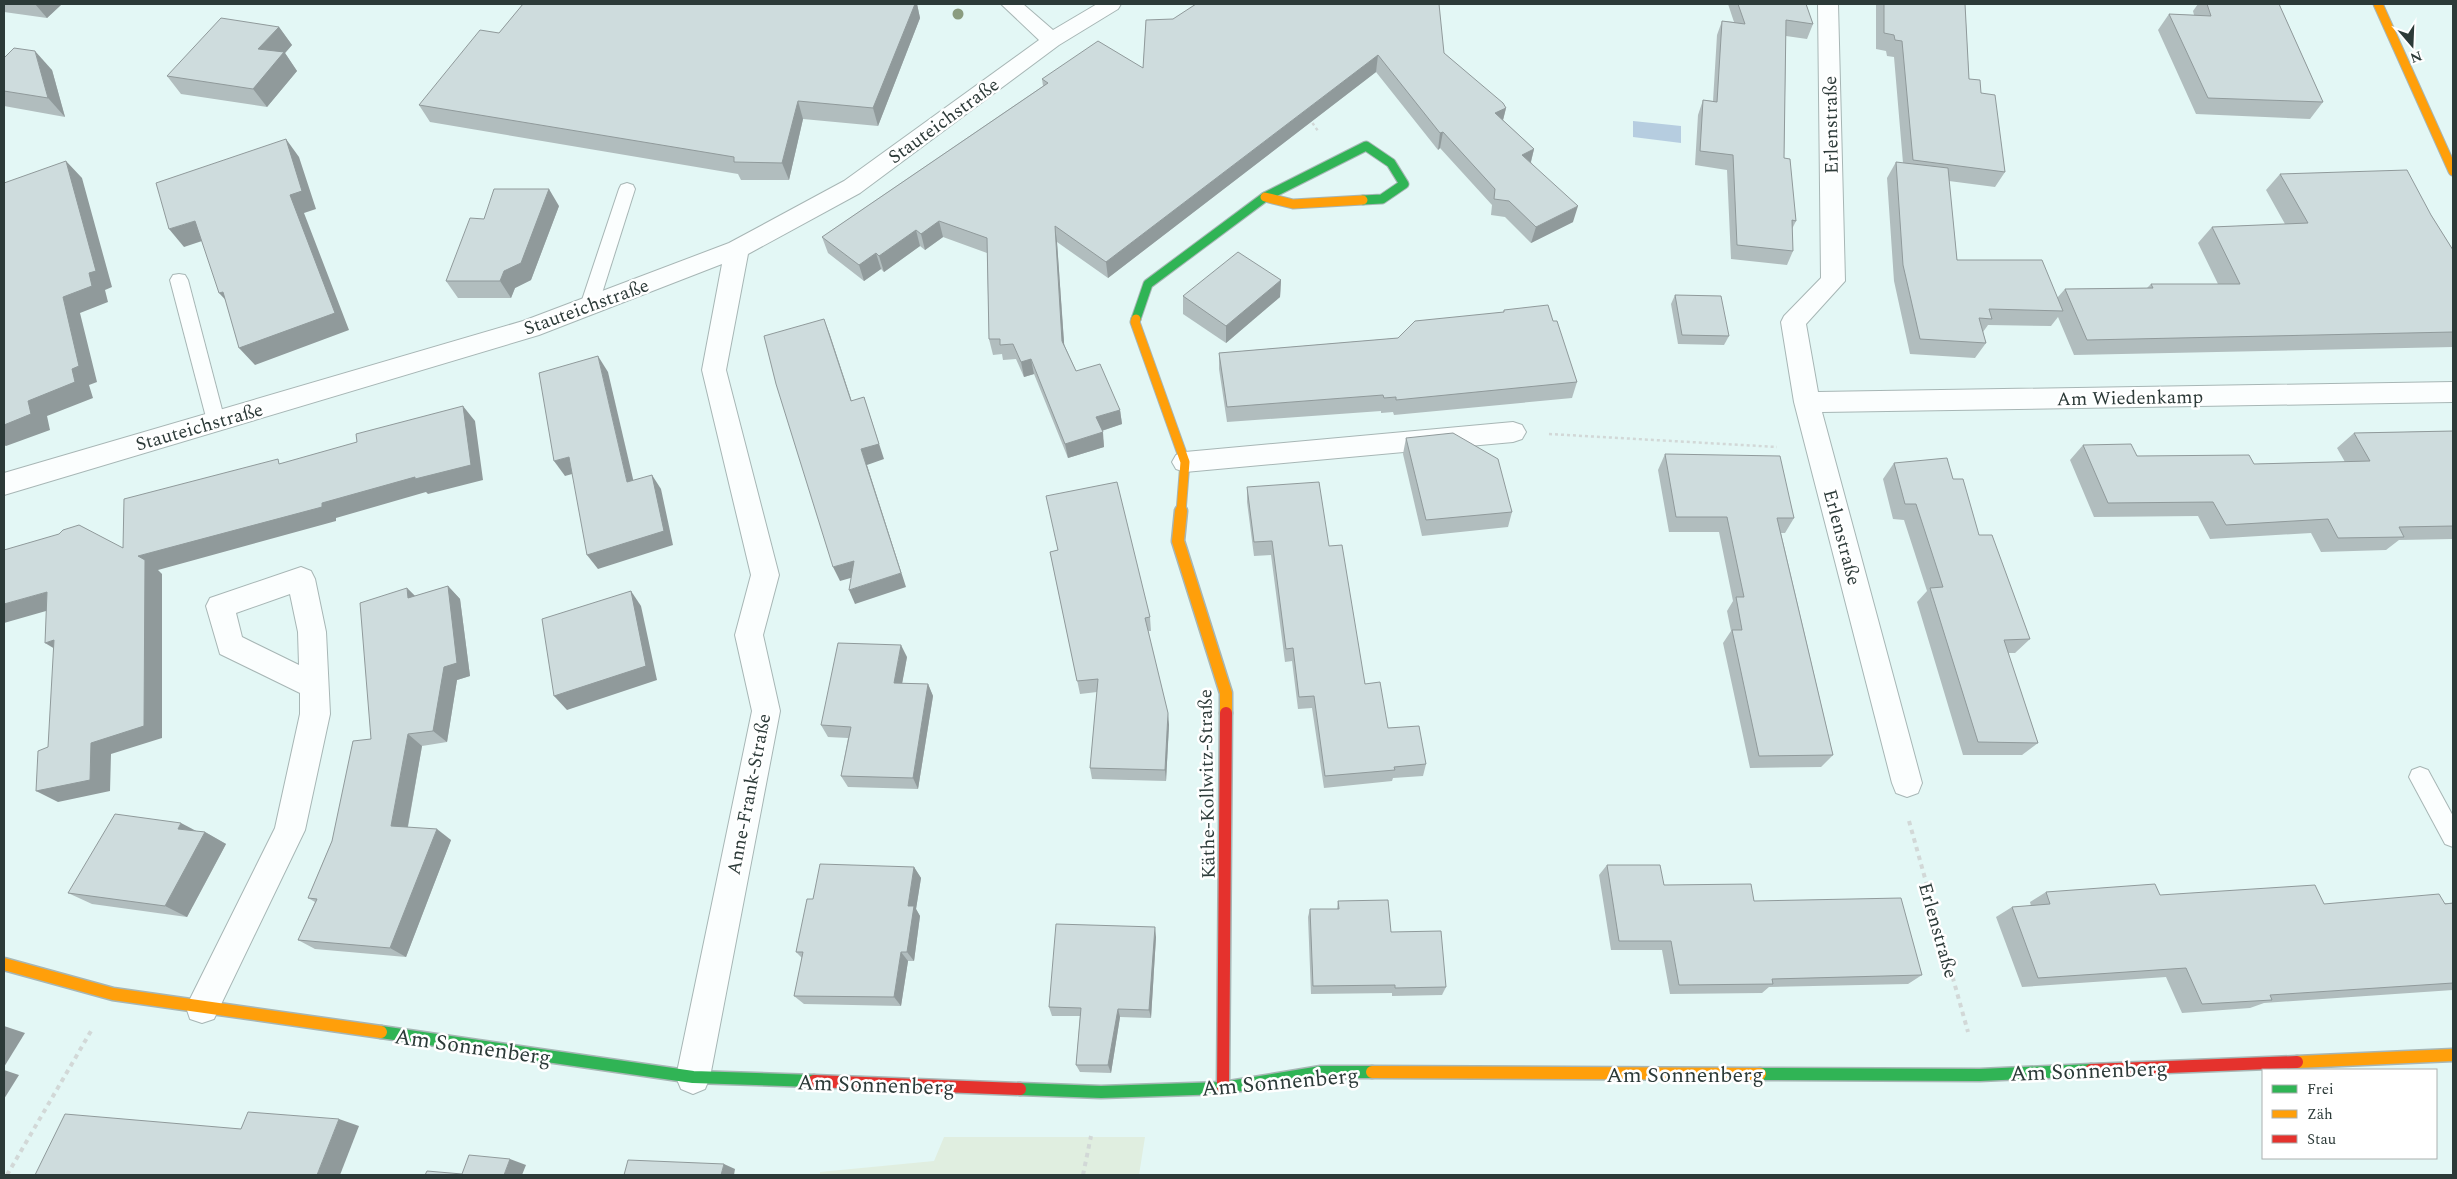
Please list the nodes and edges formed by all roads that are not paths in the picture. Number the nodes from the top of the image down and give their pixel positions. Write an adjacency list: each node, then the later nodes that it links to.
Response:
1 (1011, 4): 5 (street)
2 (1111, 4): 5 (street, Stauteichstraße)
3 (1828, 4): 13 (street, Erlenstraße)
4 (2378, 4): 6 (street)
5 (1052, 40): 9 (street, Stauteichstraße)
6 (2453, 171)
7 (627, 189): 11 (lane)
8 (1265, 197): 8 (street, Käthe-Kollwitz-Straße); 16 (street, Käthe-Kollwitz-Straße)
9 (737, 249): 11 (street, Stauteichstraße); 25 (street, Anne-Frank-Straße)
10 (178, 280): 14 (lane)
11 (589, 306): 14 (street, Stauteichstraße)
12 (2453, 392): 13 (street, Am Wiedenkamp)
13 (1807, 402): 20 (street, Erlenstraße)
14 (216, 421): 17 (street, Stauteichstraße)
15 (1513, 432): 16 (street)
16 (1185, 462): 26 (street, Käthe-Kollwitz-Straße)
17 (4, 484)
18 (314, 686): 23 (street)
19 (2420, 777): 21 (lane)
20 (1907, 783)
21 (2453, 837)
22 (4, 964): 23 (street, Am Sonnenberg)
23 (202, 1007): 25 (street, Am Sonnenberg)
24 (2453, 1055): 26 (street, Am Sonnenberg)
25 (692, 1077): 26 (street, Am Sonnenberg)
26 (1223, 1088)

